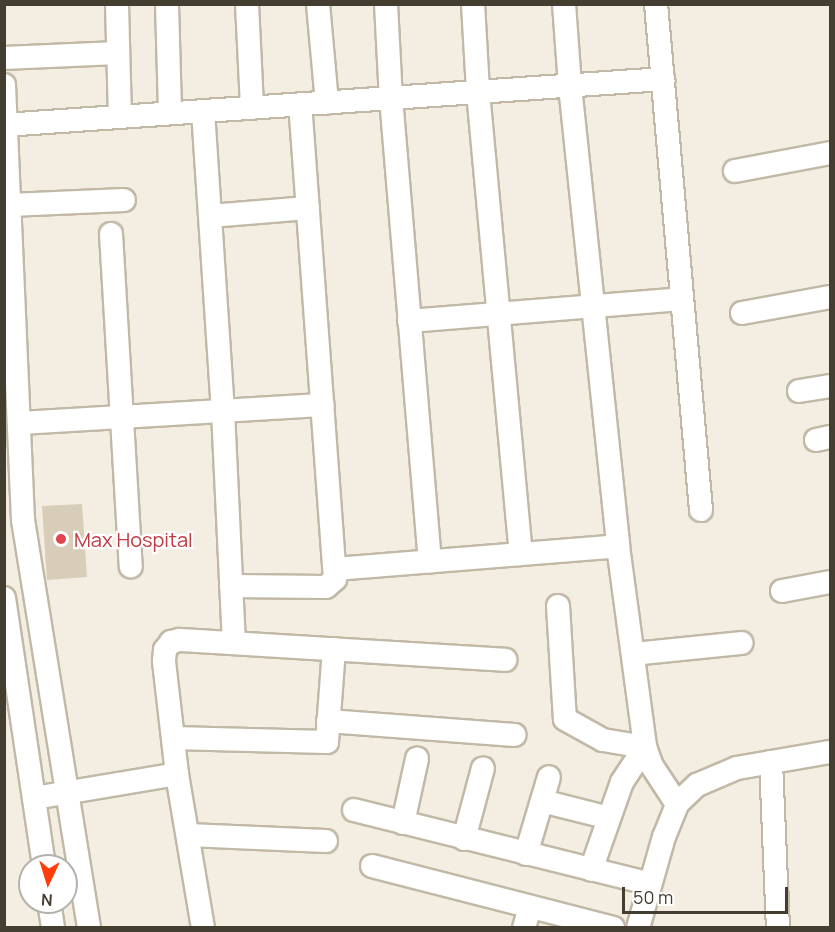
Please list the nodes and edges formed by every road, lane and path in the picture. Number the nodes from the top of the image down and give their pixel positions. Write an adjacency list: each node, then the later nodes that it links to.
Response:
1 (117, 4): 9 (street)
2 (167, 4): 20 (street)
3 (247, 4): 18 (street)
4 (318, 4): 16 (street)
5 (386, 4): 15 (street)
6 (473, 4): 14 (street)
7 (564, 4): 13 (street)
8 (656, 4): 11 (street)
9 (118, 53): 10 (street); 21 (street)
10 (4, 58)
11 (663, 79): 13 (street); 31 (street)
12 (4, 85): 22 (street)
13 (570, 86): 14 (street); 32 (street)
14 (478, 92): 15 (street); 33 (street)
15 (391, 98): 16 (street); 35 (street)
16 (327, 103): 17 (street)
17 (300, 105): 18 (street); 27 (street)
18 (252, 108): 19 (street)
19 (203, 111): 20 (street); 28 (street)
20 (170, 113): 21 (street)
21 (120, 117): 22 (street)
22 (5, 125): 26 (street)
23 (831, 153): 24 (street)
24 (735, 171)
25 (124, 200): 26 (street)
26 (10, 205): 41 (street)
27 (308, 208): 28 (street); 38 (street)
28 (210, 216): 39 (street)
29 (111, 234): 40 (street)
30 (831, 297): 34 (street)
31 (681, 299): 32 (street); 42 (street)
32 (593, 307): 33 (street); 44 (street)
33 (499, 313): 35 (street); 45 (street)
34 (742, 313)
35 (409, 321): 46 (street)
36 (831, 386): 37 (street)
37 (799, 391)
38 (322, 405): 39 (street); 48 (street)
39 (224, 411): 40 (street); 50 (street)
40 (123, 417): 41 (street); 47 (street)
41 (20, 423): 43 (street)
42 (701, 510)
43 (14, 518): 70 (street)
44 (618, 546): 45 (street); 57 (street)
45 (521, 554): 46 (street)
46 (430, 561): 48 (street)
47 (131, 566)
48 (335, 569): 50 (street)
49 (831, 582): 51 (street)
50 (231, 586): 55 (street)
51 (782, 591)
52 (4, 598): 58 (street)
53 (558, 606): 63 (street)
54 (741, 643): 57 (street)
55 (234, 644): 56 (street); 62 (street)
56 (334, 649): 59 (street); 60 (street)
57 (633, 654): 63 (street)
58 (9, 659): 71 (street)
59 (505, 660)
60 (328, 721): 61 (street); 62 (street)
61 (514, 735)
62 (173, 738): 68 (street)
63 (645, 747): 73 (street); 75 (street)
64 (831, 752): 66 (street)
65 (417, 759): 76 (street)
66 (771, 762): 73 (street); 90 (street)
67 (483, 768): 78 (street)
68 (177, 774): 70 (street); 77 (street)
69 (549, 777): 72 (street)
70 (67, 792): 71 (street); 86 (street)
71 (34, 798): 80 (street)
72 (542, 801): 75 (street); 81 (street)
73 (677, 804): 84 (street)
74 (354, 810): 76 (street)
75 (609, 818): 83 (street)
76 (403, 823): 78 (street)
77 (188, 835): 79 (street); 87 (street)
78 (464, 838): 81 (street)
79 (327, 841)
80 (42, 854)
81 (526, 854): 83 (street)
82 (372, 866): 85 (street)
83 (591, 870): 84 (street)
84 (650, 884): 89 (street)
85 (527, 917): 88 (street)
86 (88, 927)
87 (203, 927)
88 (613, 927)
89 (638, 927)
90 (778, 927)

